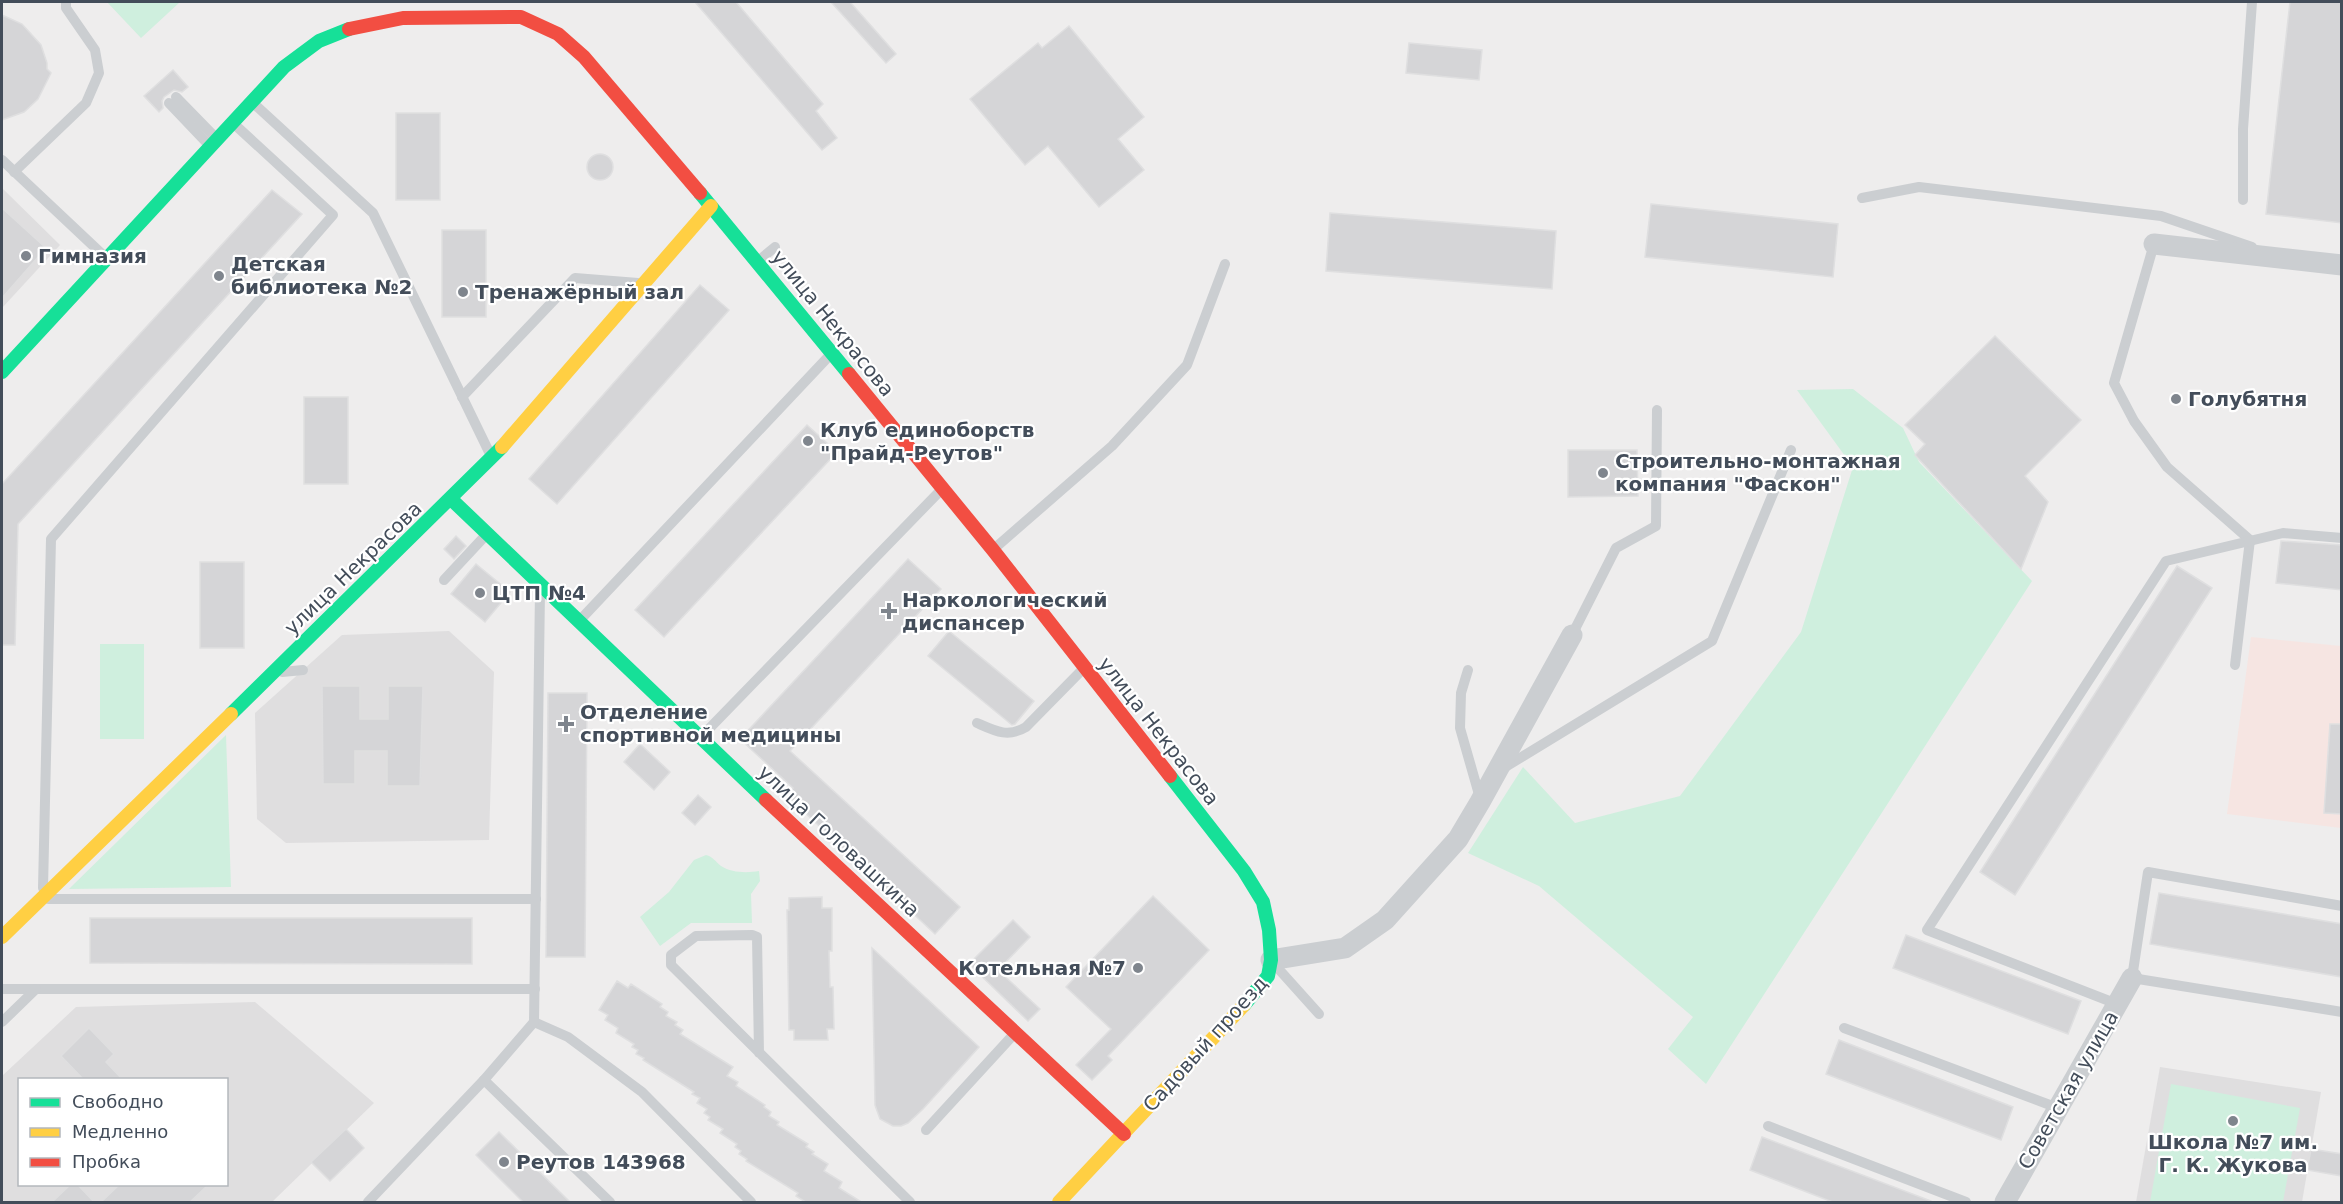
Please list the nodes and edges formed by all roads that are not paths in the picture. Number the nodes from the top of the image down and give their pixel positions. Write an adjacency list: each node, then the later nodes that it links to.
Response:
1 (66, 2): 9 (lane)
2 (2252, 2): 11 (lane)
3 (524, 9): 5 (street, улица Некрасова); 12 (street, улица Некрасова)
4 (172, 100): 7 (lane)
5 (252, 101): 6 (street, улица Некрасова); 23 (lane)
6 (232, 123): 7 (street, улица Некрасова); 46 (lane)
7 (214, 143): 16 (street, улица Некрасова)
8 (2, 160): 9 (lane)
9 (14, 172): 16 (lane)
10 (1862, 198): 15 (lane)
11 (2243, 201)
12 (711, 206): 17 (street, улица Некрасова); 20 (street, улица Некрасова)
13 (2154, 244): 15 (street); 31 (lane)
14 (775, 247): 17 (lane)
15 (2283, 258): 19 (street)
16 (106, 259): 22 (street, улица Некрасова)
17 (757, 262): 21 (street, улица Некрасова)
18 (1224, 264): 32 (lane)
19 (2342, 265)
20 (645, 284): 23 (lane); 26 (street, улица Некрасова)
21 (832, 353): 27 (street, улица Некрасова); 35 (lane)
22 (2, 372)
23 (462, 397): 26 (lane)
24 (1657, 410): 36 (lane)
25 (1791, 450): 44 (lane)
26 (492, 459): 28 (street, улица Некрасова)
27 (942, 488): 32 (street, улица Некрасова); 43 (lane)
28 (451, 499): 29 (street, улица Головашкина); 41 (street, улица Некрасова)
29 (487, 534): 33 (lane); 34 (street, улица Головашкина)
30 (2342, 538): 31 (lane)
31 (2250, 540): 37 (lane); 55 (lane)
32 (993, 550): 38 (street, улица Некрасова)
33 (444, 580)
34 (540, 585): 35 (street, улица Головашкина); 47 (lane)
35 (579, 621): 43 (street, улица Головашкина)
36 (1572, 635): 44 (street, Садовый проезд)
37 (2235, 664)
38 (1084, 667): 42 (lane); 50 (street, улица Некрасова)
39 (303, 670): 41 (lane)
40 (1468, 670): 45 (lane)
41 (274, 672): 46 (street, улица Некрасова)
42 (977, 723)
43 (700, 738): 61 (street, улица Головашкина)
44 (1496, 773): 45 (street, Садовый проезд)
45 (1480, 802): 50 (street, Садовый проезд)
46 (43, 899): 47 (lane); 49 (street, улица Некрасова)
47 (536, 899): 54 (lane)
48 (2342, 906): 51 (lane)
49 (2, 938)
50 (1271, 960): 57 (lane); 67 (street, Садовый проезд)
51 (2132, 978): 55 (street, Советская улица); 56 (lane)
52 (2, 989): 53 (lane)
53 (36, 989): 54 (lane); 58 (lane)
54 (535, 989): 59 (lane)
55 (2118, 1004): 64 (street, Советская улица)
56 (2342, 1012)
57 (1319, 1014)
58 (2, 1022)
59 (534, 1022): 63 (lane); 70 (lane)
60 (1844, 1028): 64 (lane)
61 (1015, 1033): 66 (lane); 67 (street, улица Головашкина)
62 (759, 1053): 62 (lane); 71 (lane)
63 (484, 1080): 68 (lane); 69 (lane)
64 (2058, 1108): 74 (street, Советская улица)
65 (1768, 1126): 73 (lane)
66 (926, 1130)
67 (1124, 1134): 72 (street, Садовый проезд)
68 (368, 1203)
69 (610, 1203)
70 (751, 1203)
71 (910, 1203)
72 (1059, 1203)
73 (1966, 1203)
74 (2005, 1203)

